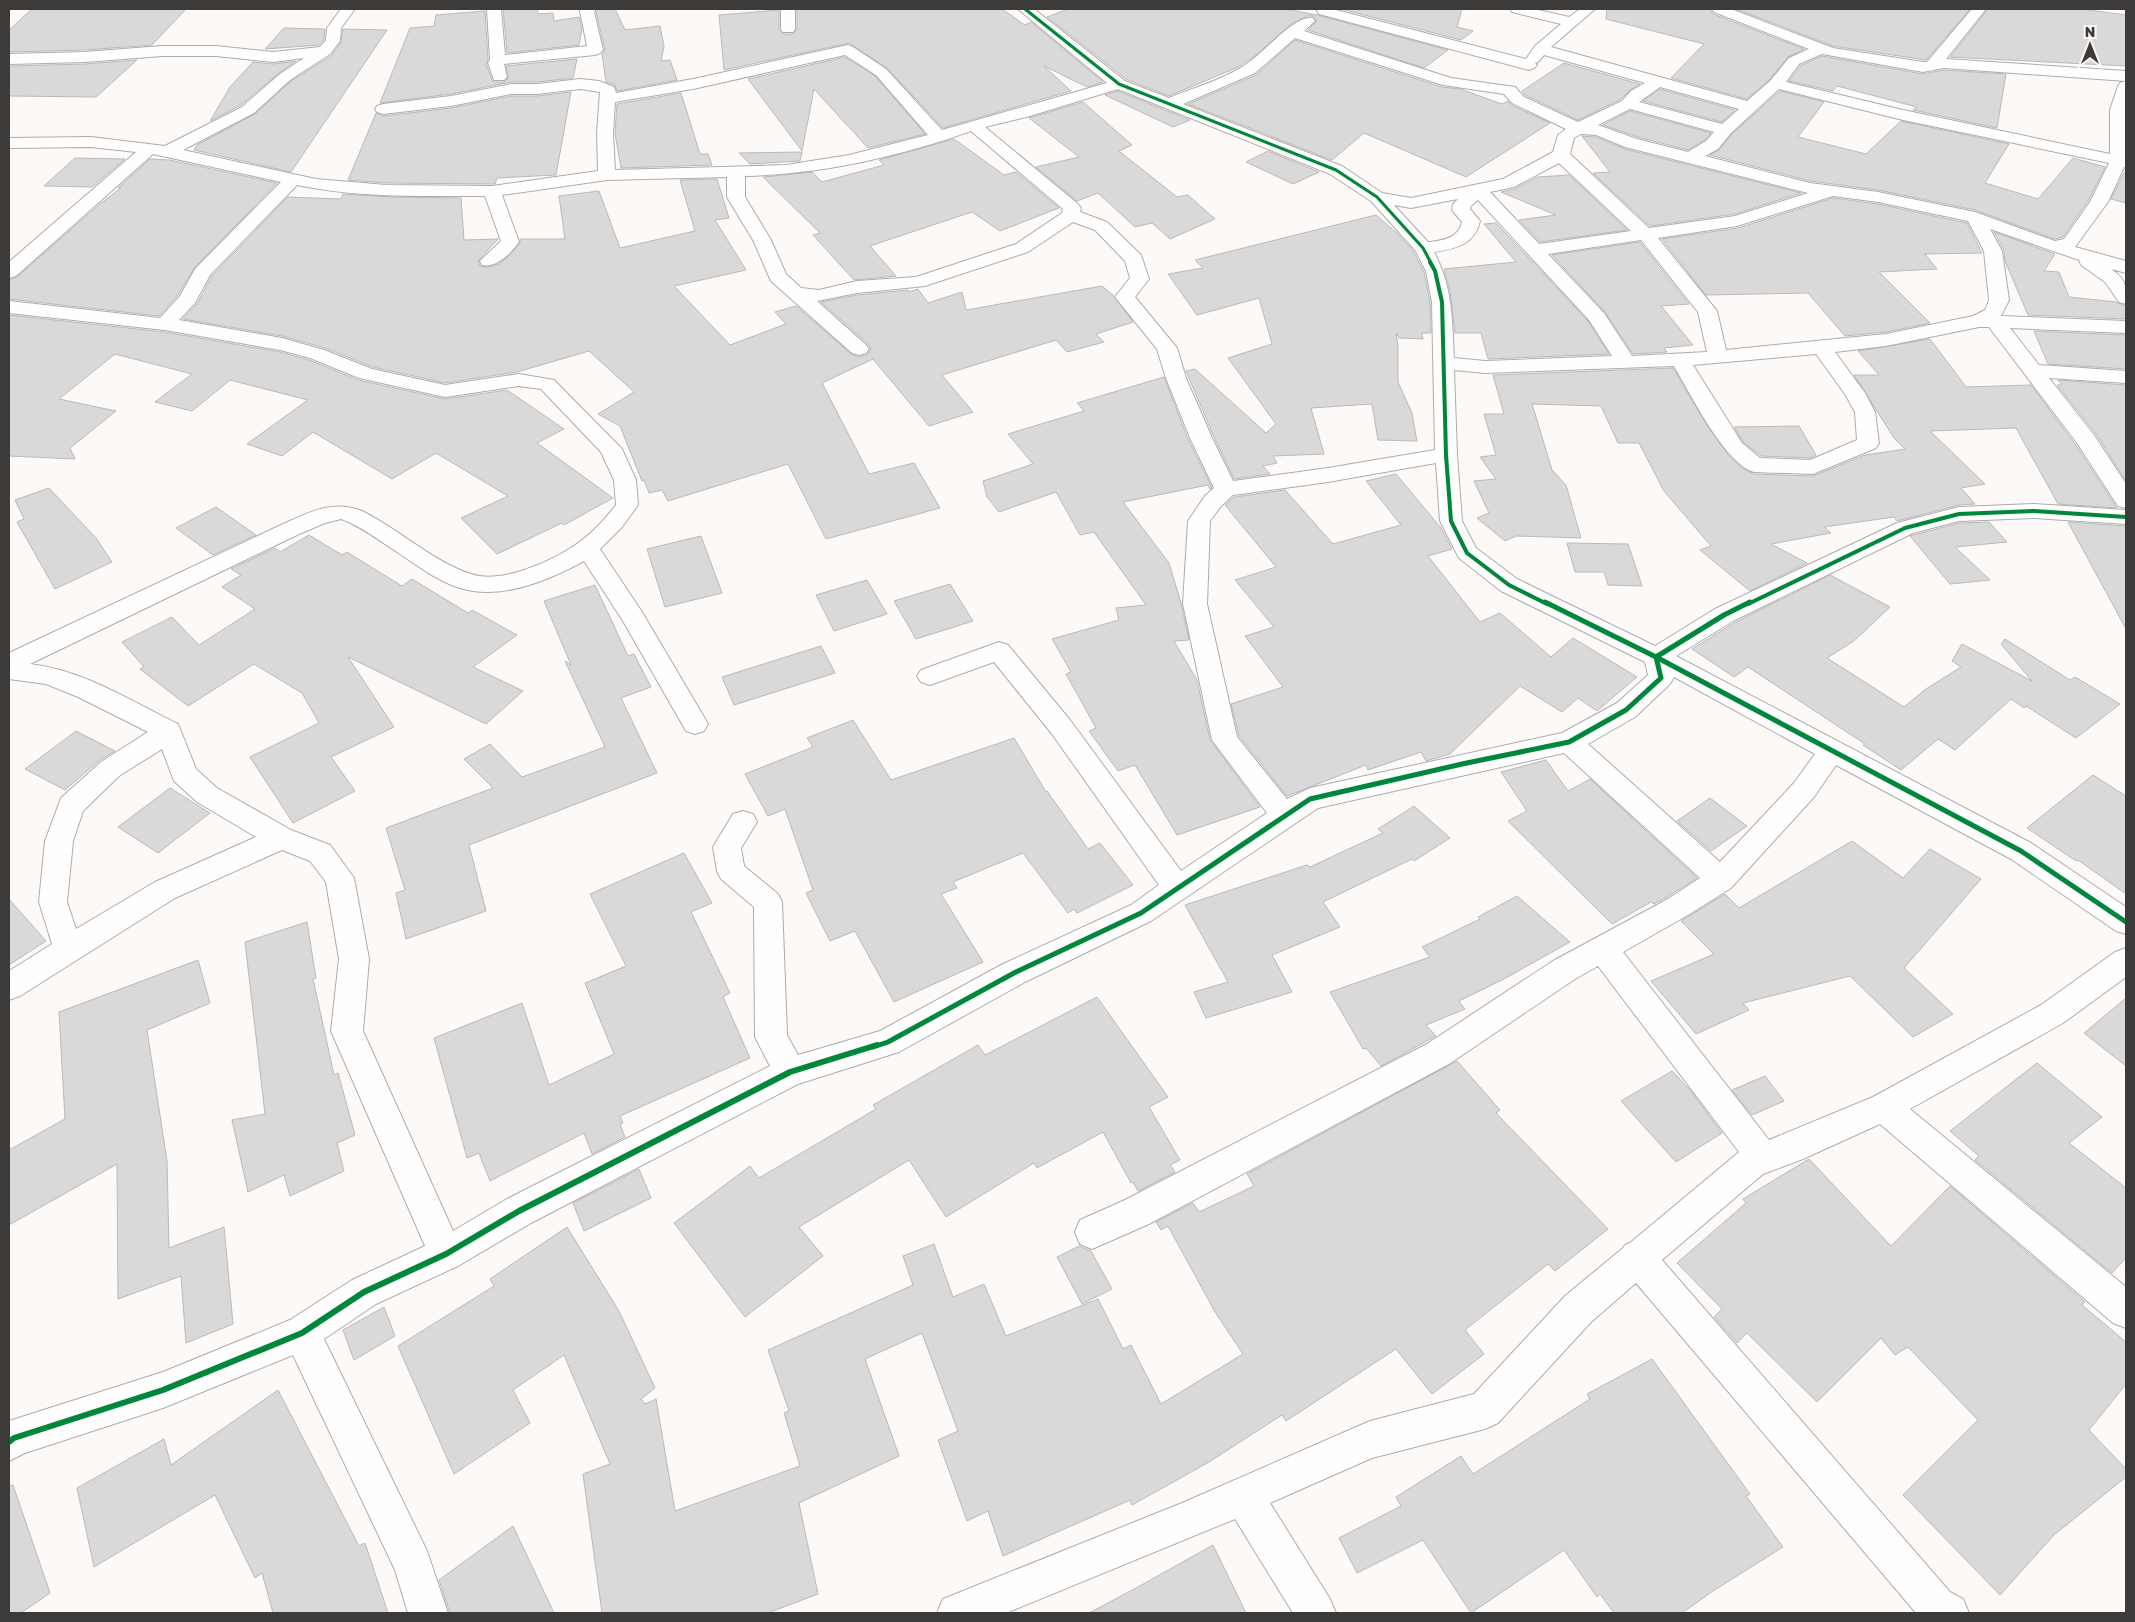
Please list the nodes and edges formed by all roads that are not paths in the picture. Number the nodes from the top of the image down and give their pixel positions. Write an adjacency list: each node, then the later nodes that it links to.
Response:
1 (348, 9): 16 (street)
2 (494, 9): 18 (street)
3 (589, 9): 18 (street)
4 (788, 9): 12 (street)
5 (1025, 9): 23 (street)
6 (1517, 9): 11 (street)
7 (1588, 9): 11 (street)
8 (1719, 9): 15 (street)
9 (1979, 9): 19 (street)
10 (1325, 10): 13 (street); 20 (street)
11 (1572, 22): 14 (street)
12 (788, 29)
13 (1293, 32): 27 (street); 29 (street)
14 (1540, 49): 20 (street); 22 (street)
15 (1821, 49): 19 (street); 24 (street)
16 (325, 51): 17 (street); 38 (street)
17 (9, 59)
18 (498, 60): 26 (street)
19 (1933, 64): 21 (street)
20 (1529, 65): 27 (street)
21 (2126, 76)
22 (1659, 81): 30 (street); 31 (street)
23 (1119, 84): 29 (street); 33 (street)
24 (1776, 84): 31 (street); 41 (street)
25 (2126, 86): 41 (street)
26 (511, 90): 28 (street); 32 (street)
27 (1509, 90): 34 (street)
28 (607, 99): 36 (street); 43 (street)
29 (1169, 104): 48 (street)
30 (1628, 104): 34 (street); 35 (street)
31 (1750, 107): 35 (street)
32 (382, 109)
33 (973, 125): 36 (street); 49 (street)
34 (1579, 129): 39 (street); 40 (street)
35 (1725, 130): 40 (street)
36 (939, 137): 42 (street)
37 (9, 143): 38 (street)
38 (159, 150): 44 (street); 58 (street)
39 (1561, 155): 45 (street); 51 (street)
40 (1690, 158): 47 (street)
41 (2123, 161): 52 (street)
42 (736, 172): 43 (street); 59 (street)
43 (607, 175): 46 (street)
44 (292, 180): 46 (street); 63 (street)
45 (1481, 189): 48 (street); 53 (street); 54 (street)
46 (492, 191): 56 (street)
47 (1831, 191): 50 (street); 51 (street)
48 (1377, 197): 53 (street)
49 (1071, 215): 59 (street); 74 (street)
50 (1975, 217): 52 (street); 62 (street)
51 (1645, 234): 54 (street); 67 (street)
52 (2056, 246): 55 (street)
53 (1423, 248): 70 (street)
54 (1536, 250): 69 (street)
55 (2080, 255): 57 (street); 60 (street)
56 (489, 262)
57 (2126, 267)
58 (9, 272)
59 (798, 293): 66 (street)
60 (2126, 298)
61 (9, 307): 63 (street)
62 (1987, 322): 64 (street); 65 (street); 71 (street)
63 (165, 324): 77 (street)
64 (2126, 327)
65 (1822, 348): 67 (street); 68 (street)
66 (860, 349)
67 (1718, 357): 68 (street)
68 (1680, 360): 69 (street)
69 (1626, 362): 70 (street)
70 (1443, 363): 73 (street)
71 (2031, 371): 72 (street); 75 (street)
72 (2126, 377)
73 (1446, 455): 74 (street); 78 (street)
74 (1226, 489): 86 (street)
75 (2126, 501)
76 (2126, 516): 78 (street)
77 (587, 548): 79 (street); 82 (street)
78 (1656, 657): 84 (street); 85 (street)
79 (9, 663)
80 (9, 670): 83 (street)
81 (930, 676): 90 (street)
82 (695, 724)
83 (169, 732): 88 (street); 93 (street)
84 (1569, 742): 86 (street); 89 (street)
85 (1832, 750): 89 (street); 91 (street)
86 (1284, 814): 90 (street)
87 (743, 822): 96 (street)
88 (281, 838): 93 (street); 100 (street)
89 (1721, 880): 92 (street)
90 (1177, 888): 96 (street)
91 (2126, 922)
92 (1602, 948): 98 (street); 99 (street)
93 (68, 949): 95 (street)
94 (2126, 961): 97 (street)
95 (9, 987)
96 (790, 1072): 100 (street)
97 (1884, 1107): 98 (street); 102 (street)
98 (1763, 1158): 101 (street)
99 (1092, 1232)
100 (446, 1254): 103 (street)
101 (1637, 1257): 105 (street); 109 (street)
102 (2126, 1310)
103 (302, 1333): 104 (street); 106 (street)
104 (11, 1438)
105 (1243, 1496): 107 (street); 108 (street)
106 (428, 1613)
107 (957, 1613)
108 (1316, 1613)
109 (1949, 1613)

